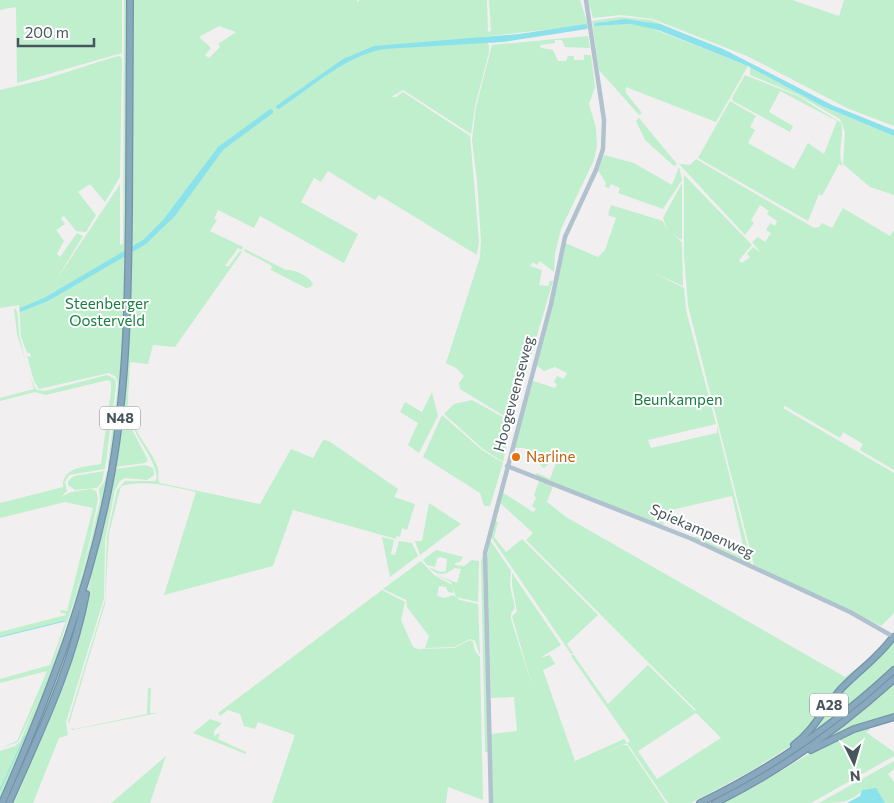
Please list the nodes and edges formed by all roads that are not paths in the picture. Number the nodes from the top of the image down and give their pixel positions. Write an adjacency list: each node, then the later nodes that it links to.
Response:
1 (130, 0): 4 (highway, N48)
2 (586, 0): 3 (main road, Hoogeveenseweg)
3 (508, 466): 5 (main road, Spiekampenweg); 13 (main road, Hoogeveenseweg)
4 (89, 575): 11 (highway, N48); 12 (highway, N48)
5 (893, 637): 10 (highway, A28)
6 (894, 670): 10 (highway, A28)
7 (894, 679): 9 (highway, A28)
8 (894, 717): 9 (highway, A28)
9 (785, 763): 15 (highway, A28)
10 (749, 777): 14 (highway, A28)
11 (2, 803)
12 (11, 803)
13 (490, 803)
14 (700, 803)
15 (715, 803)

